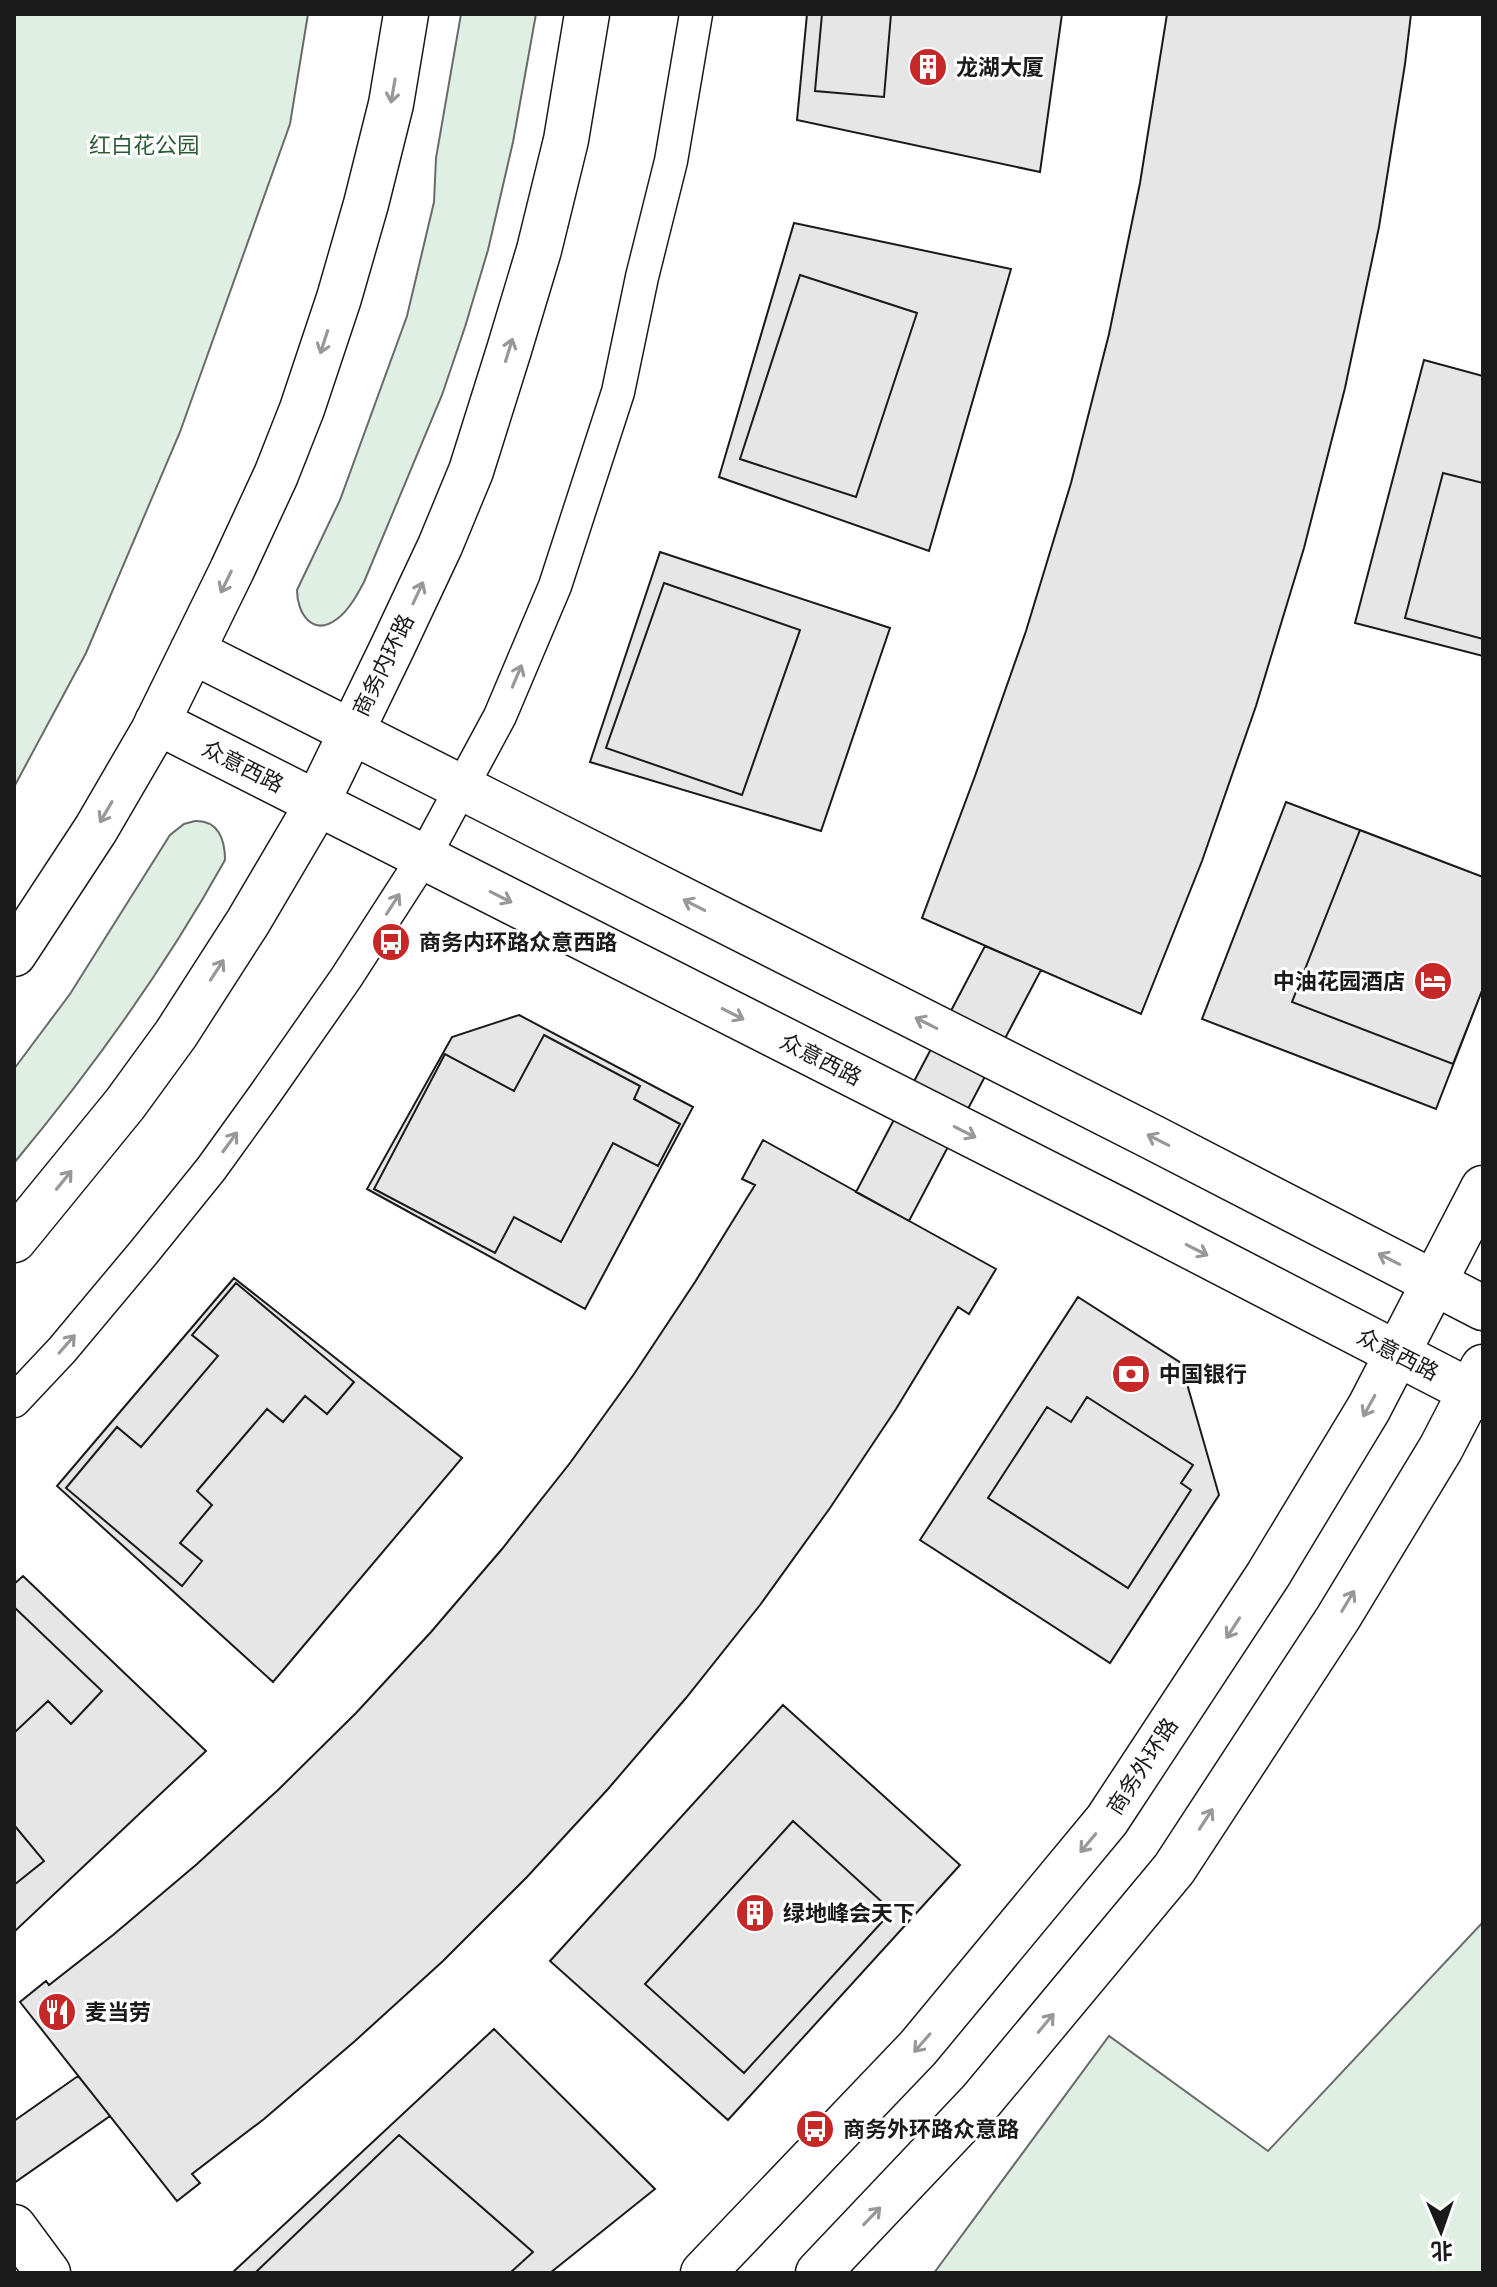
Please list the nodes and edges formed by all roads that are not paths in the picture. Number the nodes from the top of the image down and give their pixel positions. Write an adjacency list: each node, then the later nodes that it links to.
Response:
1 (406, 14): 4 (street, one-way to 4)
2 (587, 14): 6 (street, 商务内环路, one-way to 2)
3 (696, 14): 7 (street, one-way to 3)
4 (192, 651): 5 (street); 6 (street)
5 (157, 722): 8 (street, 众意西路); 10 (street, one-way to 10)
6 (352, 731): 7 (street); 8 (street, 商务内环路)
7 (461, 787): 9 (street); 13 (street, one-way to 7)
8 (316, 803): 9 (street, 众意西路); 12 (street, 商务内环路, one-way to 8)
9 (424, 857): 15 (street, 众意西路, one-way to 15); 17 (street, one-way to 9)
10 (14, 954)
11 (1483, 1188): 13 (street, 商务外环路)
12 (14, 1240)
13 (1434, 1283): 14 (street); 15 (street, 商务外环路)
14 (1483, 1308)
15 (1397, 1354): 16 (street, 众意西路); 20 (street, 商务外环路, one-way to 20)
16 (1479, 1385): 21 (street, one-way to 16)
17 (14, 1401)
18 (14, 2227): 19 (street)
19 (48, 2273)
20 (703, 2273)
21 (818, 2273)

